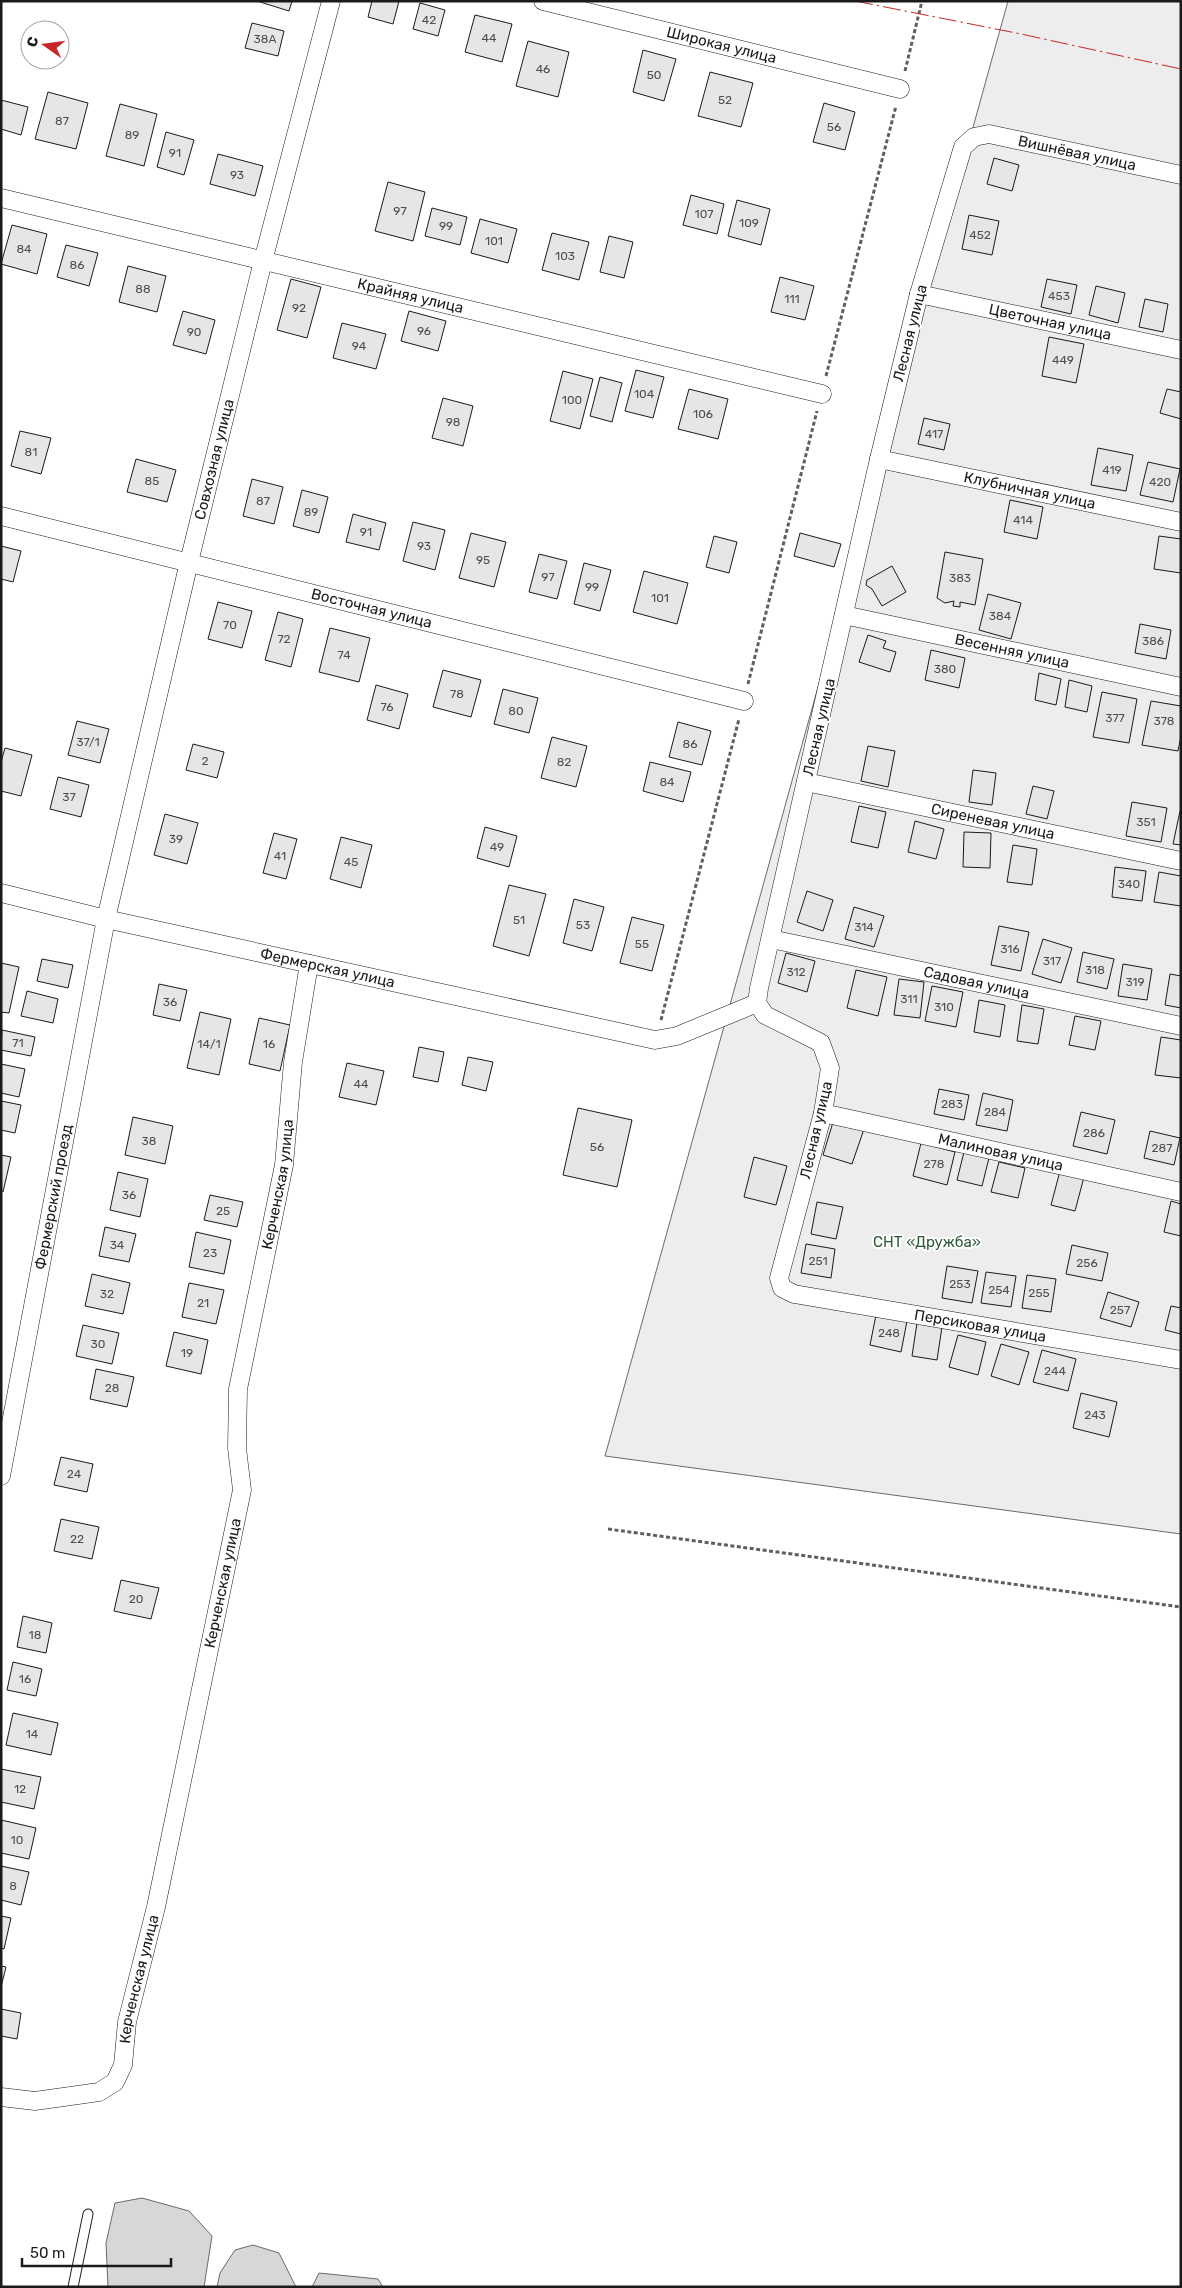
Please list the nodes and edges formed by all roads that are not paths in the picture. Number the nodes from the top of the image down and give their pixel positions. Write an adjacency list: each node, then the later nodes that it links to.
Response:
1 (331, 1): 7 (street, Совхозная улица)
2 (543, 1): 3 (street, Широкая улица)
3 (900, 89)
4 (974, 137): 5 (street, Вишнёвая улица); 8 (street, Лесная улица)
5 (1181, 175)
6 (1, 198): 7 (street, Крайняя улица)
7 (263, 261): 10 (street, Крайняя улица); 14 (street, Совхозная улица)
8 (919, 294): 9 (street, Цветочная улица); 11 (street, Лесная улица)
9 (1181, 350)
10 (822, 394)
11 (879, 459): 13 (street, Клубничная улица); 15 (street, Лесная улица)
12 (1, 516): 14 (street, Восточная улица)
13 (1181, 522)
14 (189, 562): 17 (street, Восточная улица); 21 (street, Совхозная улица)
15 (844, 614): 16 (street, Весенняя улица); 18 (street, Лесная улица)
16 (1181, 687)
17 (744, 701)
18 (806, 782): 19 (street, Сиреневая улица); 22 (street, Лесная улица)
19 (1181, 861)
20 (1, 893): 21 (street, Фермерская улица)
21 (106, 919): 23 (street, Фермерская улица); 30 (street, Фермерский проезд)
22 (771, 939): 24 (street, Лесная улица); 25 (street, Садовая улица)
23 (309, 964): 24 (street, Фермерская улица); 31 (street, Керченская улица)
24 (758, 1004): 26 (street, Лесная улица)
25 (1181, 1026)
26 (823, 1114): 27 (street, Малиновая улица); 28 (street, Лесная улица)
27 (1181, 1192)
28 (782, 1288): 29 (street, Персиковая улица)
29 (1181, 1360)
30 (1, 1476)
31 (1, 2097)
32 (88, 2214): 33 (lane)
33 (73, 2287)

